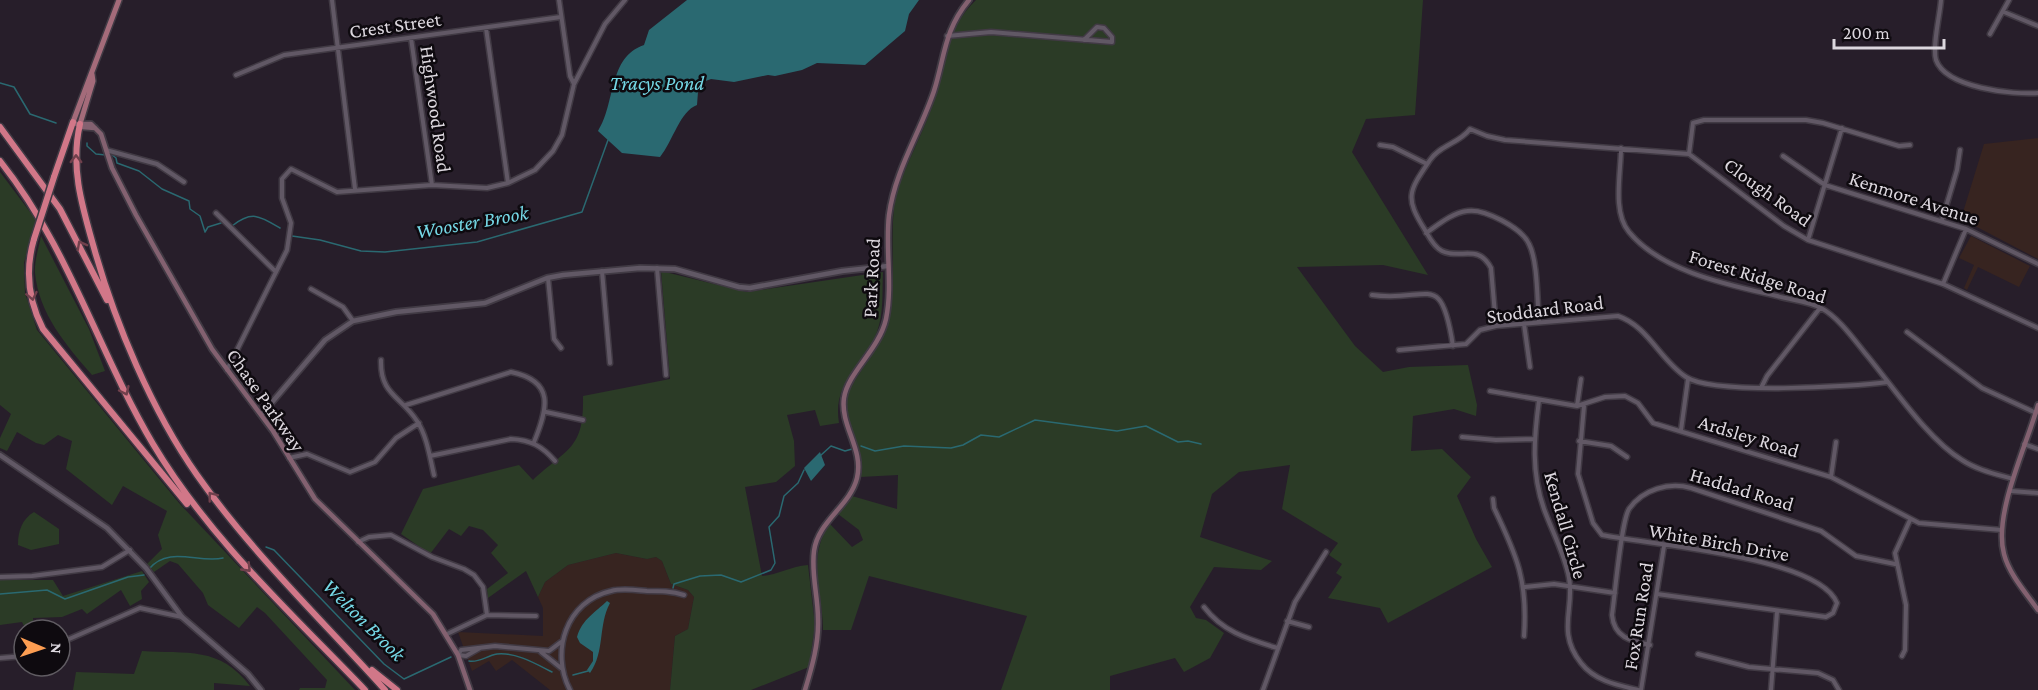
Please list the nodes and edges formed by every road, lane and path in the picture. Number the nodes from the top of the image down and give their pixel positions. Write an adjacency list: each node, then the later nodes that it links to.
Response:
1 (118, 0): 20 (main road)
2 (332, 0): 16 (street)
3 (559, 0): 9 (street)
4 (625, 0): 18 (street)
5 (969, 0): 13 (main road, Park Road)
6 (1941, 0): 19 (street)
7 (2009, 0): 8 (street)
8 (2004, 12): 10 (street); 12 (street)
9 (561, 17): 11 (street, Crest Street); 18 (street)
10 (2038, 26)
11 (486, 28): 14 (street, Crest Street); 33 (street)
12 (1990, 34)
13 (947, 36): 15 (street); 43 (main road, Park Road)
14 (411, 38): 16 (street, Crest Street); 35 (street, Highwood Road)
15 (1084, 40): 15 (street)
16 (339, 48): 17 (street, Crest Street); 36 (street)
17 (236, 75)
18 (574, 84): 33 (street)
19 (2038, 93)
20 (77, 123): 27 (main road, Chase Parkway); 65 (highway, one-way to 20); 108 (highway, one-way to 108, bridge)
21 (0, 127): 65 (highway, one-way to 21)
22 (1842, 128): 24 (street); 28 (street); 34 (street)
23 (1380, 144): 31 (street)
24 (1910, 145)
25 (1621, 148): 28 (street); 31 (street); 51 (street, Forest Ridge Road)
26 (1960, 150): 38 (street)
27 (107, 153): 32 (street); 64 (main road, Chase Parkway)
28 (1689, 154): 41 (street, Clough Road)
29 (1783, 156): 34 (street, Kenmore Avenue)
30 (0, 161): 108 (highway, one-way to 108)
31 (1427, 164): 40 (street)
32 (184, 182)
33 (508, 183): 35 (street)
34 (1825, 184): 38 (street, Kenmore Avenue); 41 (street)
35 (432, 185): 36 (street)
36 (355, 189): 45 (street)
37 (216, 213): 45 (street)
38 (1942, 220): 39 (street, Kenmore Avenue)
39 (1966, 229): 42 (street, Kenmore Avenue); 48 (street)
40 (1426, 233): 53 (street); 55 (street)
41 (1808, 240): 48 (street, Clough Road)
42 (2038, 264)
43 (888, 266): 44 (street); 145 (main road, Park Road)
44 (657, 268): 46 (street); 66 (street)
45 (276, 272): 64 (street)
46 (602, 272): 47 (street); 62 (street)
47 (548, 278): 52 (street); 59 (street)
48 (1943, 284): 56 (street, Clough Road)
49 (311, 290): 52 (street)
50 (1372, 295): 58 (street)
51 (1820, 308): 69 (street, Forest Ridge Road); 70 (street)
52 (353, 321): 79 (street)
53 (1539, 322): 54 (street, Stoddard Road); 68 (street, Stoddard Road)
54 (1524, 324): 55 (street, Stoddard Road); 63 (street)
55 (1496, 326): 58 (street, Stoddard Road)
56 (2038, 328)
57 (1907, 332): 78 (street)
58 (1453, 346): 60 (street, Stoddard Road)
59 (561, 348)
60 (1399, 350)
61 (381, 360): 73 (street)
62 (610, 363)
63 (1530, 367)
64 (227, 370): 79 (main road, Chase Parkway)
65 (142, 374): 124 (highway, one-way to 65)
66 (666, 375)
67 (1581, 379): 75 (street)
68 (1688, 379): 70 (street); 82 (street)
69 (1888, 382): 70 (street); 97 (street, Forest Ridge Road)
70 (1761, 388)
71 (1490, 391): 72 (street, Ardsley Road)
72 (1539, 400): 75 (street, Ardsley Road); 84 (street, Kendall Circle)
73 (406, 405): 77 (street); 81 (street)
74 (2038, 405): 78 (main road)
75 (1577, 406): 76 (street, Ardsley Road)
76 (1584, 406): 82 (street, Ardsley Road); 85 (street, White Birch Drive)
77 (546, 412): 80 (street); 86 (street)
78 (2036, 413): 88 (main road)
79 (262, 414): 93 (main road, Chase Parkway)
80 (583, 420)
81 (419, 423): 91 (street); 93 (street)
82 (1681, 430): 96 (street, Ardsley Road)
83 (1462, 437): 84 (street)
84 (1534, 439): 111 (street, Kendall Circle)
85 (1579, 441): 92 (street); 103 (street, White Birch Drive)
86 (534, 442): 91 (street); 94 (street)
87 (1836, 442): 96 (street)
88 (2024, 444): 89 (street); 97 (main road)
89 (2038, 449)
90 (0, 455): 106 (street)
91 (430, 456): 95 (street)
92 (1628, 457)
93 (289, 458): 104 (main road, Chase Parkway)
94 (555, 461)
95 (435, 475)
96 (1831, 477): 101 (street, Ardsley Road)
97 (2014, 480): 98 (main road)
98 (2011, 491): 99 (street); 102 (main road)
99 (2038, 493)
100 (1493, 499): 112 (street)
101 (1910, 520): 102 (street, Ardsley Road); 109 (street)
102 (2002, 530): 118 (main road)
103 (1623, 539): 105 (street, White Birch Drive); 109 (street, Haddad Road); 113 (street, Haddad Road)
104 (358, 543): 121 (street); 127 (main road, Chase Parkway)
105 (1664, 546): 114 (street, Fox Run Road); 119 (street, White Birch Drive)
106 (130, 549): 110 (street); 116 (street)
107 (1326, 552): 125 (street)
108 (235, 555): 140 (highway, one-way to 140)
109 (1896, 564): 136 (street)
110 (0, 577)
111 (1570, 585): 112 (street); 113 (street); 147 (street, Kendall Circle)
112 (1525, 588): 128 (street)
113 (1615, 593): 131 (street, Haddad Road)
114 (1657, 594): 119 (street, White Birch Drive); 131 (street, Fox Run Road)
115 (684, 595): 130 (street)
116 (174, 607): 120 (street); 123 (street)
117 (1204, 607): 132 (street)
118 (2038, 610)
119 (1777, 612): 138 (street)
120 (169, 614): 123 (street); 129 (street)
121 (487, 615): 122 (street); 127 (street)
122 (536, 616)
123 (182, 617): 139 (street)
124 (320, 619): 141 (highway); 142 (highway)
125 (1287, 621): 126 (street); 132 (street)
126 (1309, 627)
127 (447, 634): 135 (main road, Chase Parkway)
128 (1524, 636)
129 (72, 638)
130 (562, 641): 133 (street); 137 (street)
131 (1650, 645): 147 (street, Fox Run Road)
132 (1277, 648): 146 (street)
133 (541, 651): 135 (street); 137 (street)
134 (1698, 654): 138 (street)
135 (458, 655): 143 (main road, Chase Parkway)
136 (1902, 656)
137 (561, 668): 144 (street)
138 (1773, 669): 148 (street); 149 (street)
139 (261, 690)
140 (365, 690)
141 (385, 690)
142 (397, 690)
143 (470, 690)
144 (570, 690)
145 (805, 690)
146 (1263, 690)
147 (1639, 690)
148 (1771, 690)
149 (1839, 690)

